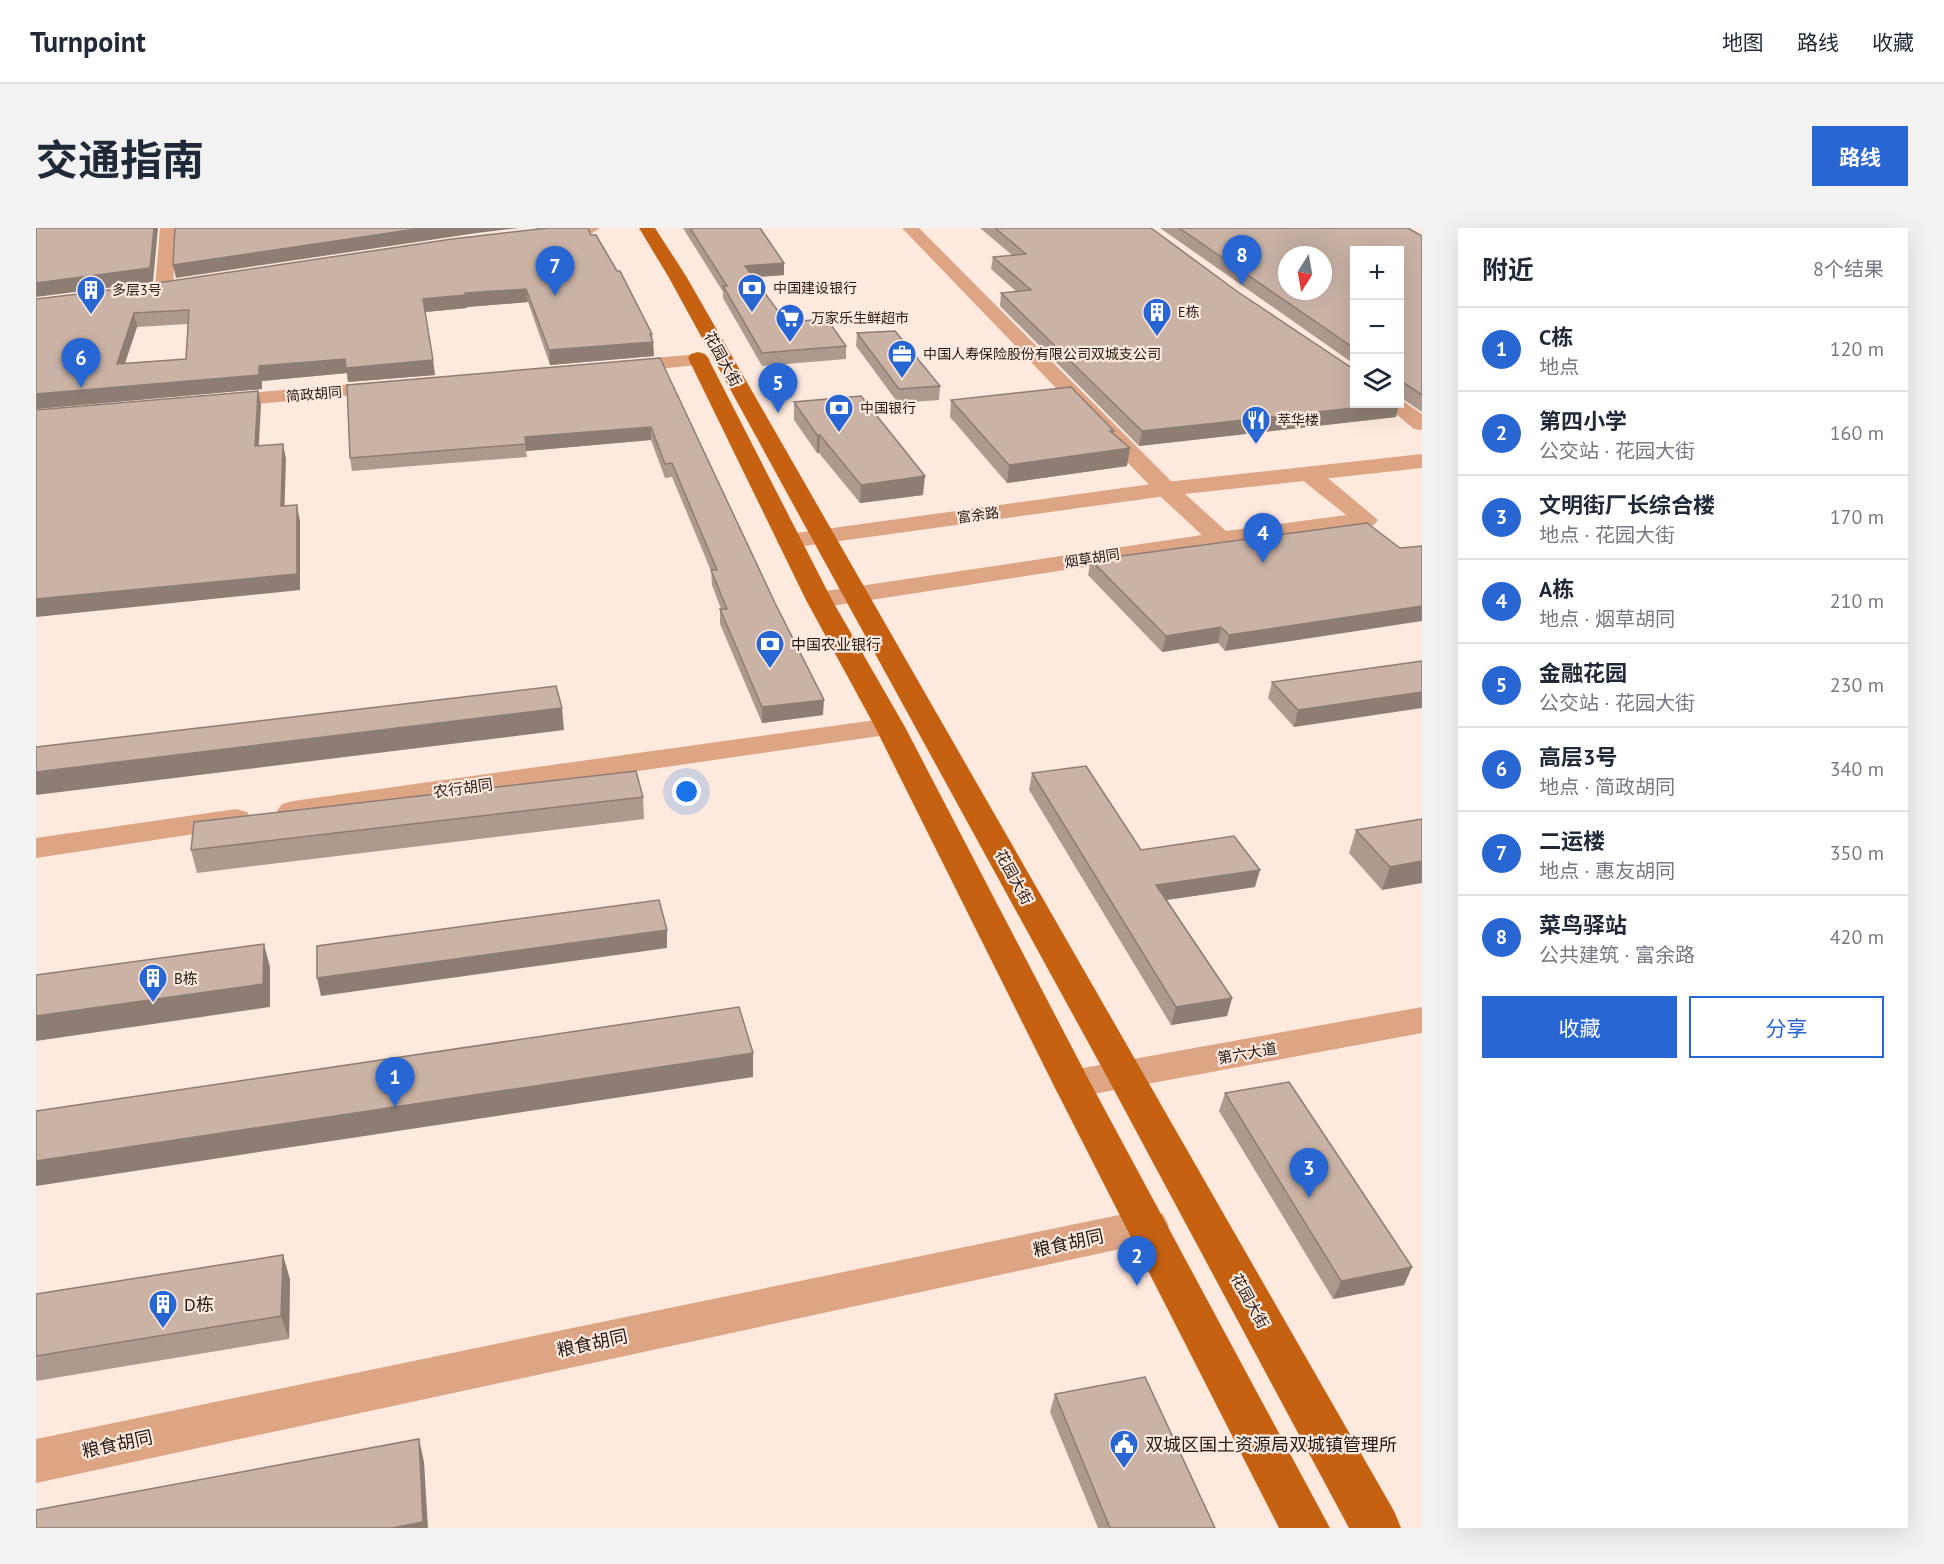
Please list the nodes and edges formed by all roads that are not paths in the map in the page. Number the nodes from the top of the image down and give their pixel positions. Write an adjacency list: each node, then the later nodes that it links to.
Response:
1 (168, 228): 8 (street)
2 (592, 228): 7 (street)
3 (625, 228): 9 (main road, 花园大街)
4 (647, 228): 19 (main road, 花园大街)
5 (935, 228): 6 (street)
6 (911, 229): 18 (street)
7 (525, 233)
8 (141, 293)
9 (700, 360): 10 (street); 21 (main road, 花园大街)
10 (594, 369)
11 (405, 386): 12 (street, 简政胡同)
12 (189, 404)
13 (1400, 408): 14 (street)
14 (1422, 424)
15 (1422, 449): 18 (street, 富余路)
16 (1422, 461): 17 (street, 富余路)
17 (1309, 474): 18 (street, 富余路); 20 (street, 烟草胡同)
18 (1166, 489): 19 (street, 富余路); 20 (street)
19 (822, 537): 21 (street, 富余路); 22 (main road, 花园大街)
20 (1221, 539): 22 (street, 烟草胡同)
21 (789, 541): 23 (main road, 花园大街)
22 (854, 594): 23 (street, 烟草胡同); 27 (main road, 花园大街)
23 (819, 600): 24 (main road, 花园大街)
24 (890, 727): 25 (street, 农行胡同); 28 (main road, 花园大街)
25 (36, 848)
26 (1422, 1020): 27 (street, 第六大道)
27 (1125, 1075): 28 (street, 第六大道); 32 (main road, 花园大街)
28 (1072, 1084): 29 (main road, 花园大街)
29 (1148, 1226): 30 (street, 粮食胡同); 31 (main road, 花园大街)
30 (36, 1461)
31 (1305, 1528)
32 (1376, 1528)

